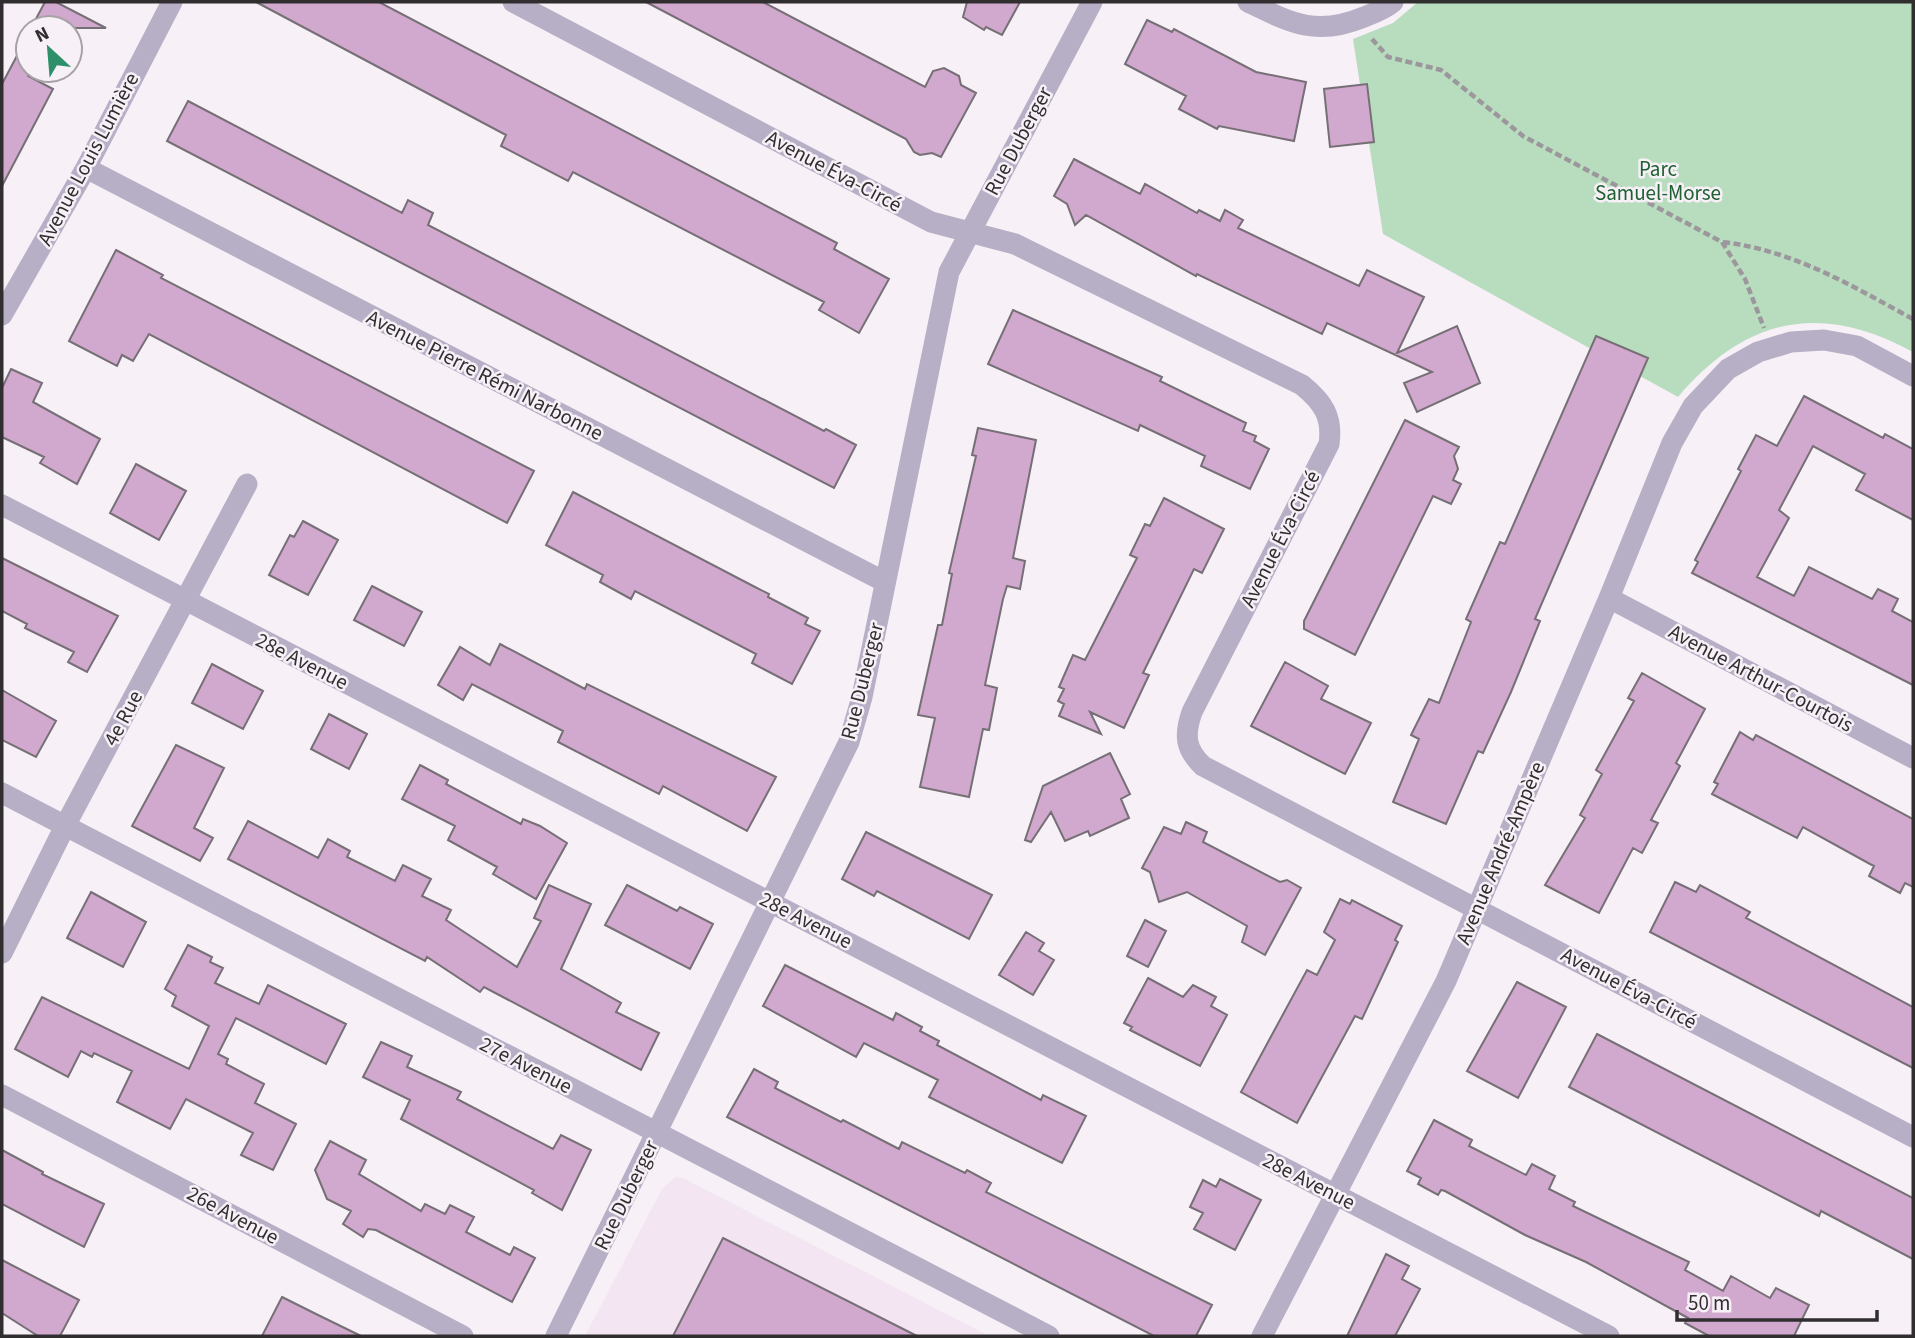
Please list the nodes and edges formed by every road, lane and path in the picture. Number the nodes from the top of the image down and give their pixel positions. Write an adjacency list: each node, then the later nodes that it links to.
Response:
1 (172, 2): 7 (street, Avenue Louis Lumière)
2 (513, 2): 8 (street, Avenue Éva-Circé)
3 (1092, 2): 8 (street, Rue Duberger)
4 (1248, 2): 6 (street)
5 (1393, 2): 6 (street)
6 (1354, 22): 9 (path)
7 (86, 168): 10 (street, Avenue Louis Lumière); 16 (street, Avenue Pierre Rémi Narbonne)
8 (970, 233): 16 (street, Rue Duberger); 23 (street, Avenue Éva-Circé)
9 (1722, 242): 11 (path); 12 (path)
10 (2, 315)
11 (1913, 319)
12 (1771, 348): 13 (street); 17 (street, Avenue André-Ampère)
13 (1913, 376)
14 (247, 484): 18 (street, 4e Rue)
15 (2, 505): 18 (street, 28e Avenue)
16 (885, 582): 22 (street, Rue Duberger)
17 (1609, 597): 19 (street, Avenue Arthur-Courtois); 23 (street, Avenue André-Ampère)
18 (186, 601): 21 (street, 4e Rue); 22 (street, 28e Avenue)
19 (1913, 758)
20 (2, 793): 21 (street, 27e Avenue)
21 (65, 826): 24 (street, 4e Rue); 26 (street, 27e Avenue)
22 (771, 902): 26 (street, Rue Duberger); 28 (street, 28e Avenue)
23 (1476, 908): 27 (street, Avenue Éva-Circé); 28 (street, Avenue André-Ampère)
24 (2, 953)
25 (2, 1095): 29 (street, 26e Avenue)
26 (657, 1133): 30 (street, Rue Duberger); 31 (street, 27e Avenue)
27 (1913, 1137)
28 (1336, 1194): 32 (street, Avenue André-Ampère); 33 (street, 28e Avenue)
29 (463, 1336)
30 (556, 1336)
31 (1049, 1336)
32 (1262, 1336)
33 (1609, 1336)

